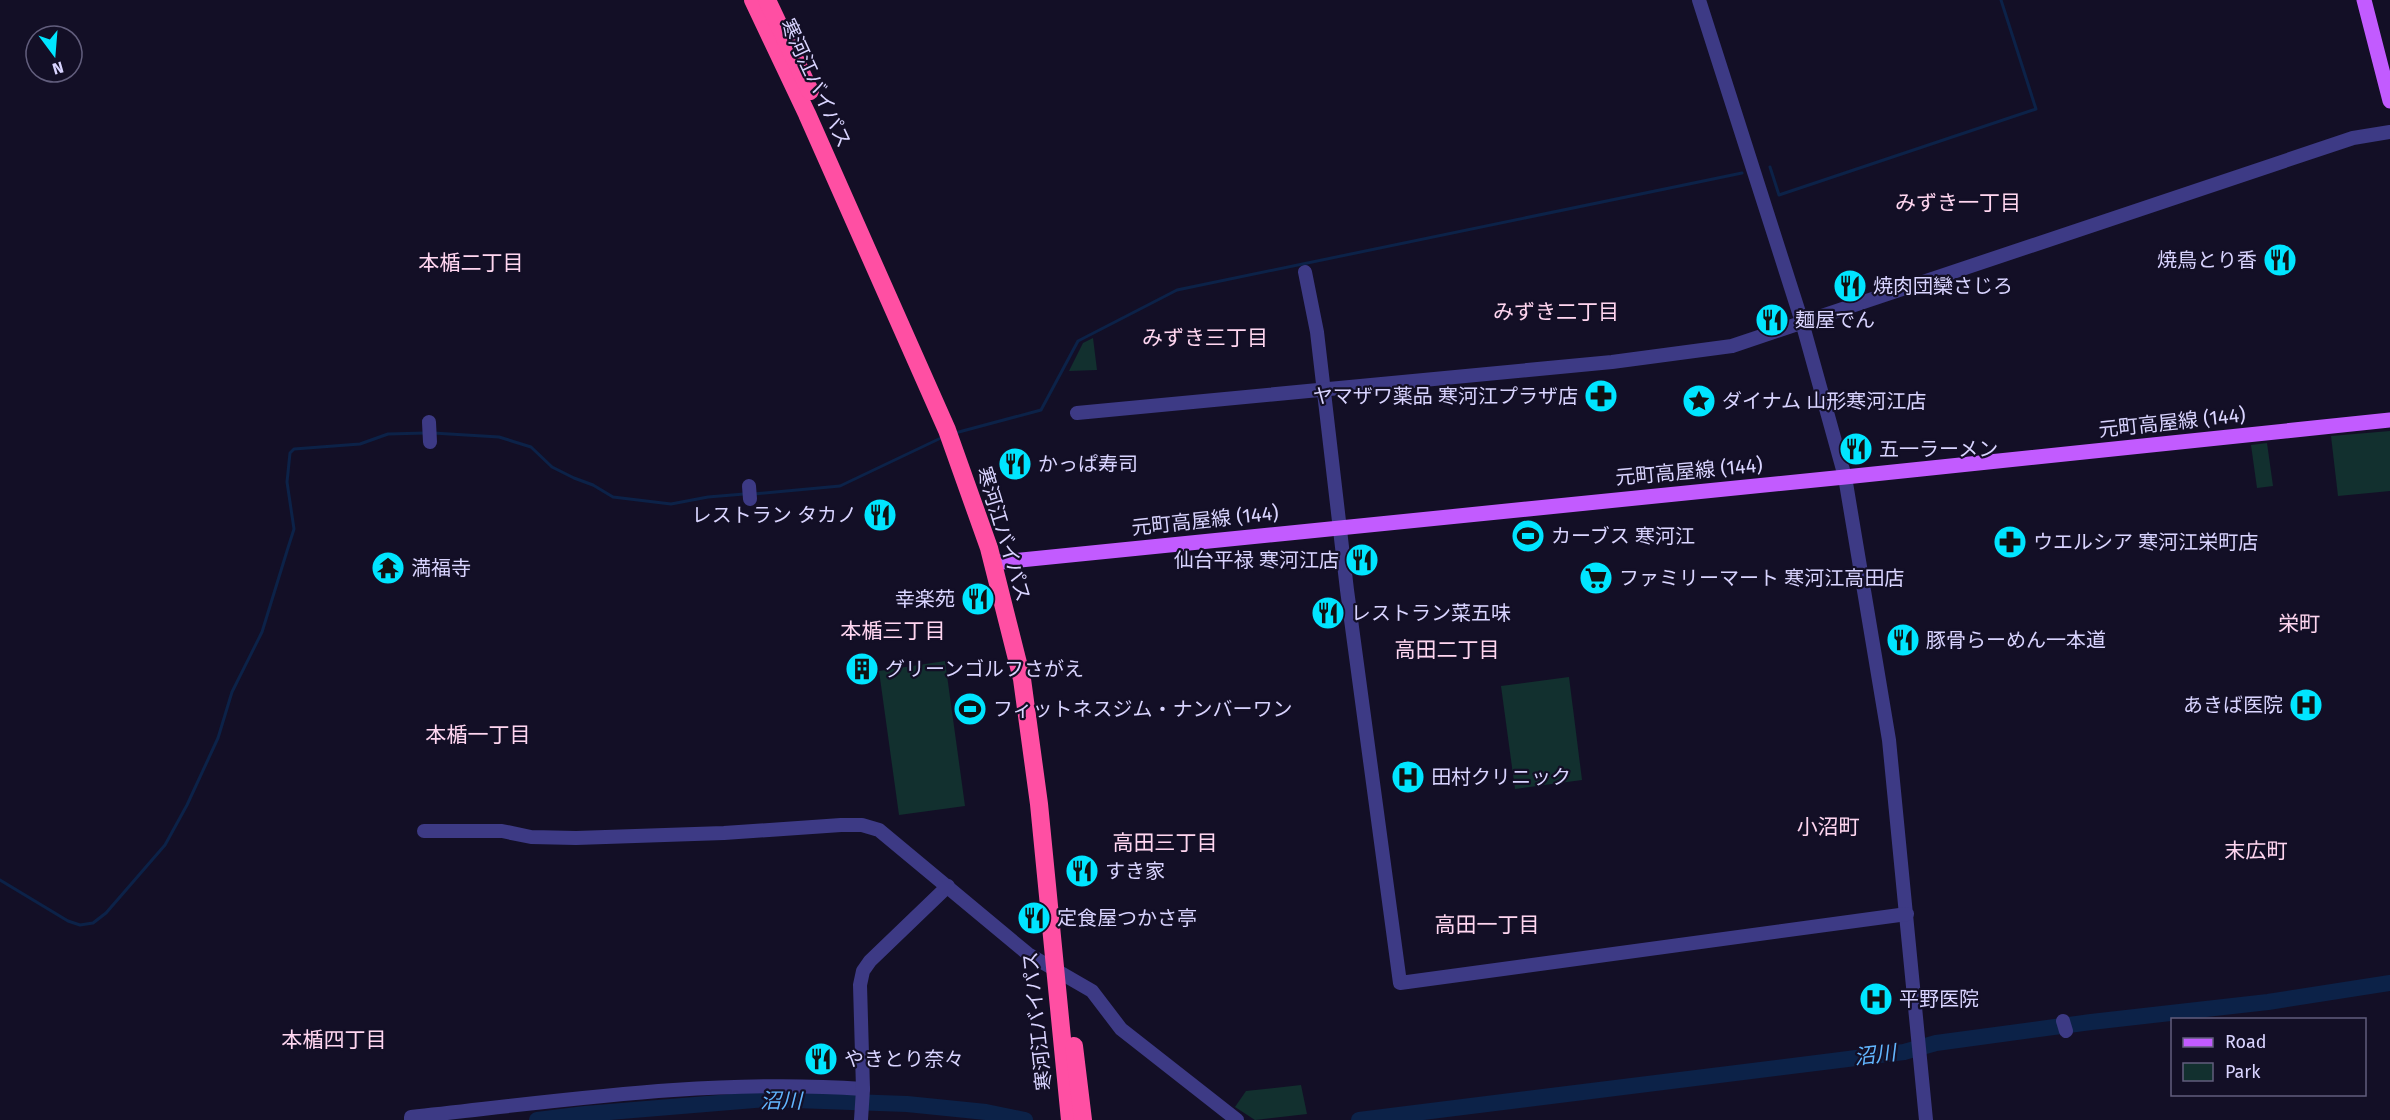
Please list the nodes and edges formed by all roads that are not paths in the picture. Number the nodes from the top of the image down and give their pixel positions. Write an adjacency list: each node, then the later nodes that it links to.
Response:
1 (753, 0): 13 (highway, 寒河江バイパス)
2 (767, 0): 13 (highway, 寒河江バイパス)
3 (1699, 0): 8 (street)
4 (2364, 0): 5 (main road)
5 (2390, 101)
6 (2390, 132): 8 (street)
7 (1305, 272): 9 (street)
8 (1802, 322): 9 (street); 15 (street)
9 (1324, 391): 10 (street); 16 (street)
10 (1077, 413)
11 (2390, 420): 15 (main road, 元町高屋線 (144))
12 (429, 422): 14 (street)
13 (955, 434): 17 (highway, 寒河江バイパス)
14 (430, 442)
15 (1845, 477): 16 (main road, 元町高屋線 (144)); 20 (street)
16 (1340, 528): 17 (main road, 元町高屋線 (144)); 20 (street)
17 (997, 562): 21 (highway, 寒河江バイパス)
18 (424, 831): 19 (street)
19 (948, 886): 21 (street); 22 (street)
20 (1907, 914): 27 (street)
21 (1060, 974): 23 (highway, 寒河江バイパス); 26 (street)
22 (863, 1089): 24 (street); 25 (street)
23 (1075, 1113)
24 (862, 1115)
25 (411, 1120)
26 (1236, 1120)
27 (1926, 1120)

